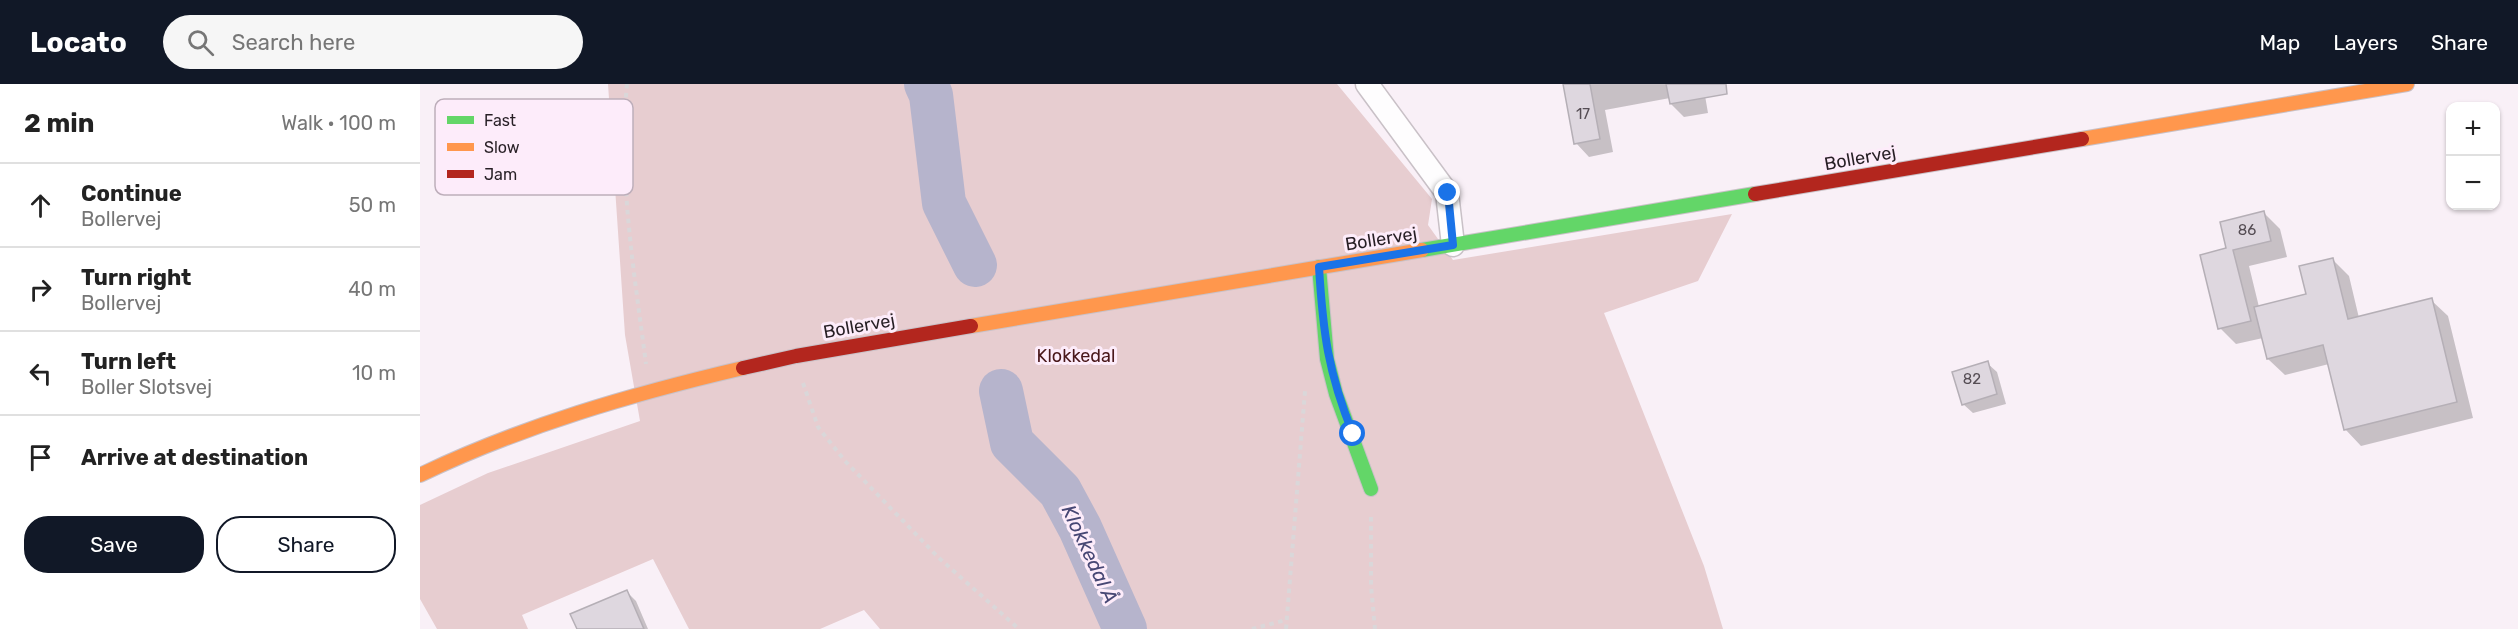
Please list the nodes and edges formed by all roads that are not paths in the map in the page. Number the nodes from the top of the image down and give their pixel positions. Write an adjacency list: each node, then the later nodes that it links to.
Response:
1 (1367, 84): 3 (street)
2 (2407, 84): 3 (main road, Bollervej)
3 (1453, 245): 4 (main road, Bollervej)
4 (1319, 267): 5 (main road, Bollervej); 6 (main road)
5 (420, 475)
6 (1371, 489)

